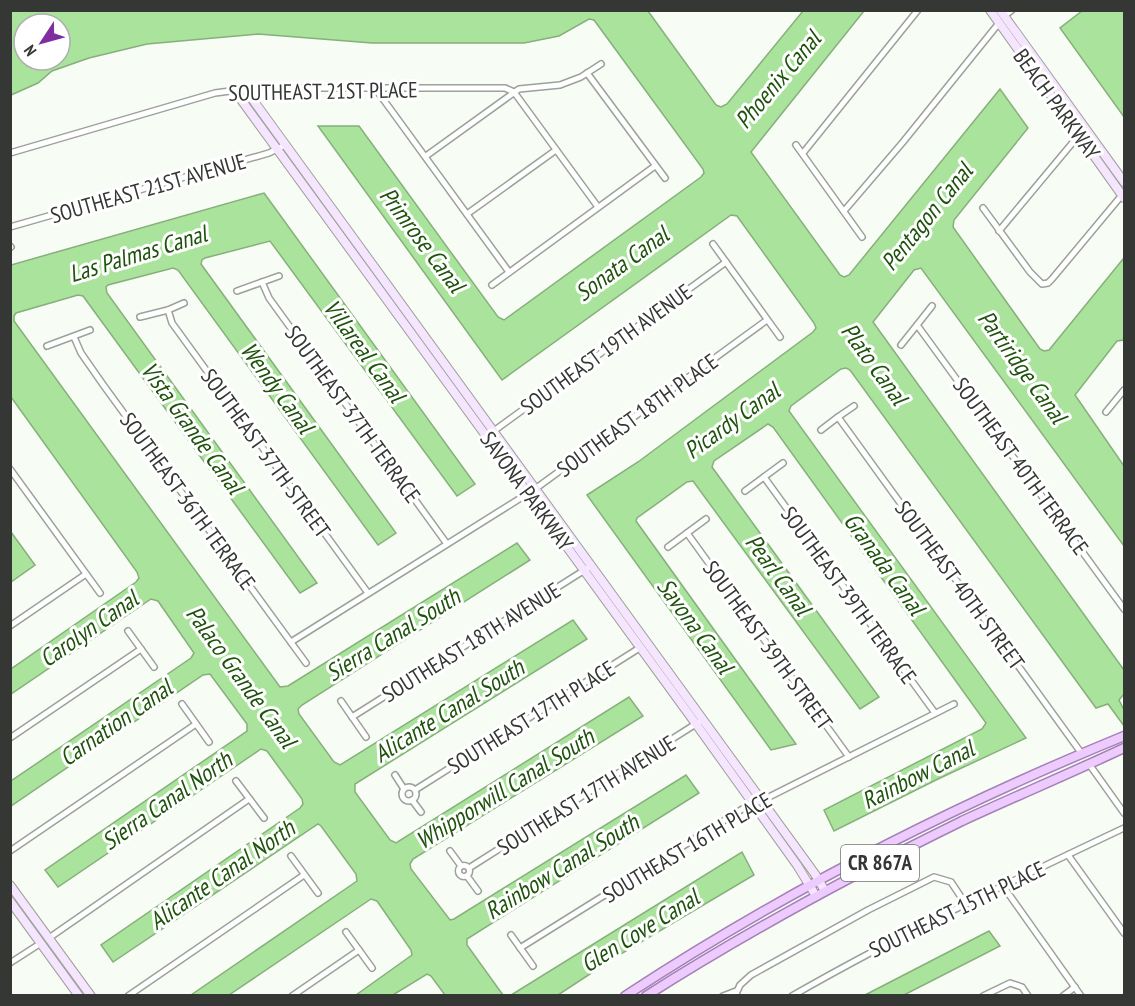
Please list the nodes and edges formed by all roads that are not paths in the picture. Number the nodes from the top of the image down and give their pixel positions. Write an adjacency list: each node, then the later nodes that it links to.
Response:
1 (918, 10): 16 (street)
2 (990, 10): 4 (street, BEACH PARKWAY)
3 (1012, 10): 4 (street)
4 (1001, 17): 11 (street, BEACH PARKWAY); 24 (street)
5 (601, 64): 6 (street, SOUTHEAST 21ST PLACE)
6 (588, 73): 10 (street, SOUTHEAST 21ST PLACE); 18 (street)
7 (375, 88): 8 (street, SOUTHEAST 21ST PLACE); 10 (street, SOUTHEAST 21ST PLACE); 17 (street)
8 (245, 89): 9 (street, SOUTHEAST 21ST PLACE); 13 (street, SAVONA PARKWAY)
9 (234, 90): 13 (street, SAVONA PARKWAY); 15 (street, SOUTHEAST 21ST PLACE)
10 (514, 92): 14 (street); 17 (street)
11 (1083, 132): 20 (street, BEACH PARKWAY); 21 (street, BEACH PARKWAY); 27 (street)
12 (796, 145): 16 (street)
13 (281, 148): 26 (street, SOUTHEAST 21ST AVENUE); 54 (street, SAVONA PARKWAY)
14 (556, 150): 22 (street); 25 (street)
15 (10, 153)
16 (802, 153): 24 (street)
17 (426, 156): 25 (street)
18 (655, 166): 19 (street); 22 (street)
19 (665, 178)
20 (1125, 182)
21 (1124, 195): 27 (street)
22 (598, 207): 31 (street)
23 (983, 208): 27 (street)
24 (844, 211): 28 (street)
25 (467, 214): 31 (street)
26 (10, 227)
27 (999, 231)
28 (862, 237)
29 (713, 244): 30 (street)
30 (726, 262): 40 (street); 54 (street, SOUTHEAST 19TH AVENUE)
31 (509, 272): 34 (street)
32 (279, 276): 33 (street)
33 (262, 282): 35 (street); 62 (street, SOUTHEAST 37TH TERRACE)
34 (492, 285)
35 (237, 291)
36 (184, 303): 38 (street)
37 (932, 306): 41 (street)
38 (168, 310): 39 (street); 67 (street, SOUTHEAST 37TH STREET)
39 (140, 317)
40 (767, 320): 44 (street); 58 (street, SOUTHEAST 18TH PLACE)
41 (917, 325): 45 (street); 68 (street, SOUTHEAST 40TH TERRACE)
42 (90, 330): 43 (street)
43 (74, 337): 46 (street); 71 (street, SOUTHEAST 36TH TERRACE)
44 (780, 337)
45 (901, 345)
46 (47, 346)
47 (1125, 390): 48 (street)
48 (1119, 397): 49 (street); 51 (street)
49 (1125, 404)
50 (854, 406): 52 (street)
51 (1106, 412)
52 (838, 417): 53 (street); 89 (street, SOUTHEAST 40TH STREET)
53 (821, 430)
54 (490, 433): 58 (street, SAVONA PARKWAY)
55 (783, 463): 57 (street)
56 (10, 470): 65 (street)
57 (764, 477): 59 (street); 79 (street, SOUTHEAST 39TH TERRACE)
58 (531, 491): 62 (street, SOUTHEAST 18TH PLACE); 64 (street, SAVONA PARKWAY)
59 (745, 491)
60 (706, 519): 61 (street)
61 (687, 533): 63 (street); 90 (street, SOUTHEAST 39TH STREET)
62 (447, 544): 67 (street, SOUTHEAST 18TH PLACE)
63 (668, 547)
64 (587, 568): 72 (street, SAVONA PARKWAY); 80 (street, SOUTHEAST 18TH AVENUE)
65 (86, 573): 66 (street); 69 (street)
66 (100, 593)
67 (368, 593): 71 (street, SOUTHEAST 18TH PLACE)
68 (1125, 609)
69 (10, 626)
70 (128, 631): 73 (street)
71 (291, 642): 74 (street, SOUTHEAST 36TH TERRACE)
72 (643, 645): 81 (street, SAVONA PARKWAY); 96 (street, SOUTHEAST 17TH PLACE)
73 (141, 649): 75 (street); 85 (street)
74 (306, 663)
75 (154, 667)
76 (341, 701): 80 (street)
77 (954, 704): 79 (street, SOUTHEAST 16TH PLACE)
78 (182, 705): 82 (street)
79 (935, 713): 90 (street, SOUTHEAST 16TH PLACE)
80 (352, 717): 84 (street)
81 (699, 722): 99 (street, SAVONA PARKWAY); 100 (street, SAVONA PARKWAY); 110 (street, SOUTHEAST 17TH AVENUE)
82 (196, 724): 86 (street); 105 (street)
83 (1125, 736): 87 (main road, CR 867A)
84 (366, 737)
85 (10, 738)
86 (209, 742)
87 (1098, 747): 89 (main road, CR 867A); 91 (main road)
88 (1125, 748): 91 (main road, CR 867A)
89 (1082, 753): 92 (main road); 113 (main road, CR 867A)
90 (849, 757): 99 (street, SOUTHEAST 16TH PLACE)
91 (1089, 764): 92 (main road, CR 867A); 102 (street)
92 (1074, 770): 118 (main road, CR 867A)
93 (395, 775): 95 (street)
94 (236, 781): 97 (street)
95 (404, 789): 96 (street); 98 (street)
96 (415, 790): 98 (street)
97 (249, 799): 103 (street); 126 (street)
98 (412, 800): 101 (street)
99 (761, 801): 100 (street, SOUTHEAST 16TH PLACE); 113 (street, SAVONA PARKWAY)
100 (752, 803): 115 (street, SAVONA PARKWAY); 128 (street, SOUTHEAST 16TH PLACE)
101 (421, 812)
102 (1125, 813)
103 (264, 818)
104 (1125, 828): 107 (street, SOUTHEAST 15TH PLACE)
105 (10, 851)
106 (450, 851): 109 (street)
107 (1068, 855): 116 (street, SOUTHEAST 15TH PLACE); 124 (street)
108 (291, 856): 111 (street)
109 (461, 866): 110 (street); 112 (street)
110 (469, 868): 112 (street)
111 (304, 874): 119 (street); 137 (street)
112 (467, 876): 117 (street)
113 (819, 881): 115 (main road, CR 867A); 118 (street, SAVONA PARKWAY)
114 (10, 885): 126 (street)
115 (810, 885): 120 (street, SAVONA PARKWAY); 139 (main road, CR 867A)
116 (1003, 886): 122 (street, SOUTHEAST 15TH PLACE); 133 (street)
117 (478, 891)
118 (825, 891): 120 (main road, CR 867A)
119 (318, 893)
120 (816, 896): 140 (main road, CR 867A)
121 (10, 901): 127 (street)
122 (965, 903): 134 (street); 142 (street, SOUTHEAST 15TH PLACE)
123 (346, 932): 129 (street)
124 (1125, 933)
125 (511, 935): 128 (street)
126 (49, 938): 127 (street); 136 (street)
127 (41, 943): 130 (street); 135 (street)
128 (520, 948): 131 (street)
129 (359, 950): 132 (street); 138 (street)
130 (10, 963)
131 (533, 966)
132 (372, 968)
133 (1075, 987): 145 (street); 146 (street)
134 (735, 993): 141 (street)
135 (79, 996)
136 (91, 996)
137 (128, 996)
138 (292, 996)
139 (625, 996)
140 (646, 996)
141 (723, 996)
142 (792, 996)
143 (982, 996): 144 (street)
144 (1029, 996)
145 (1063, 996)
146 (1081, 996)

